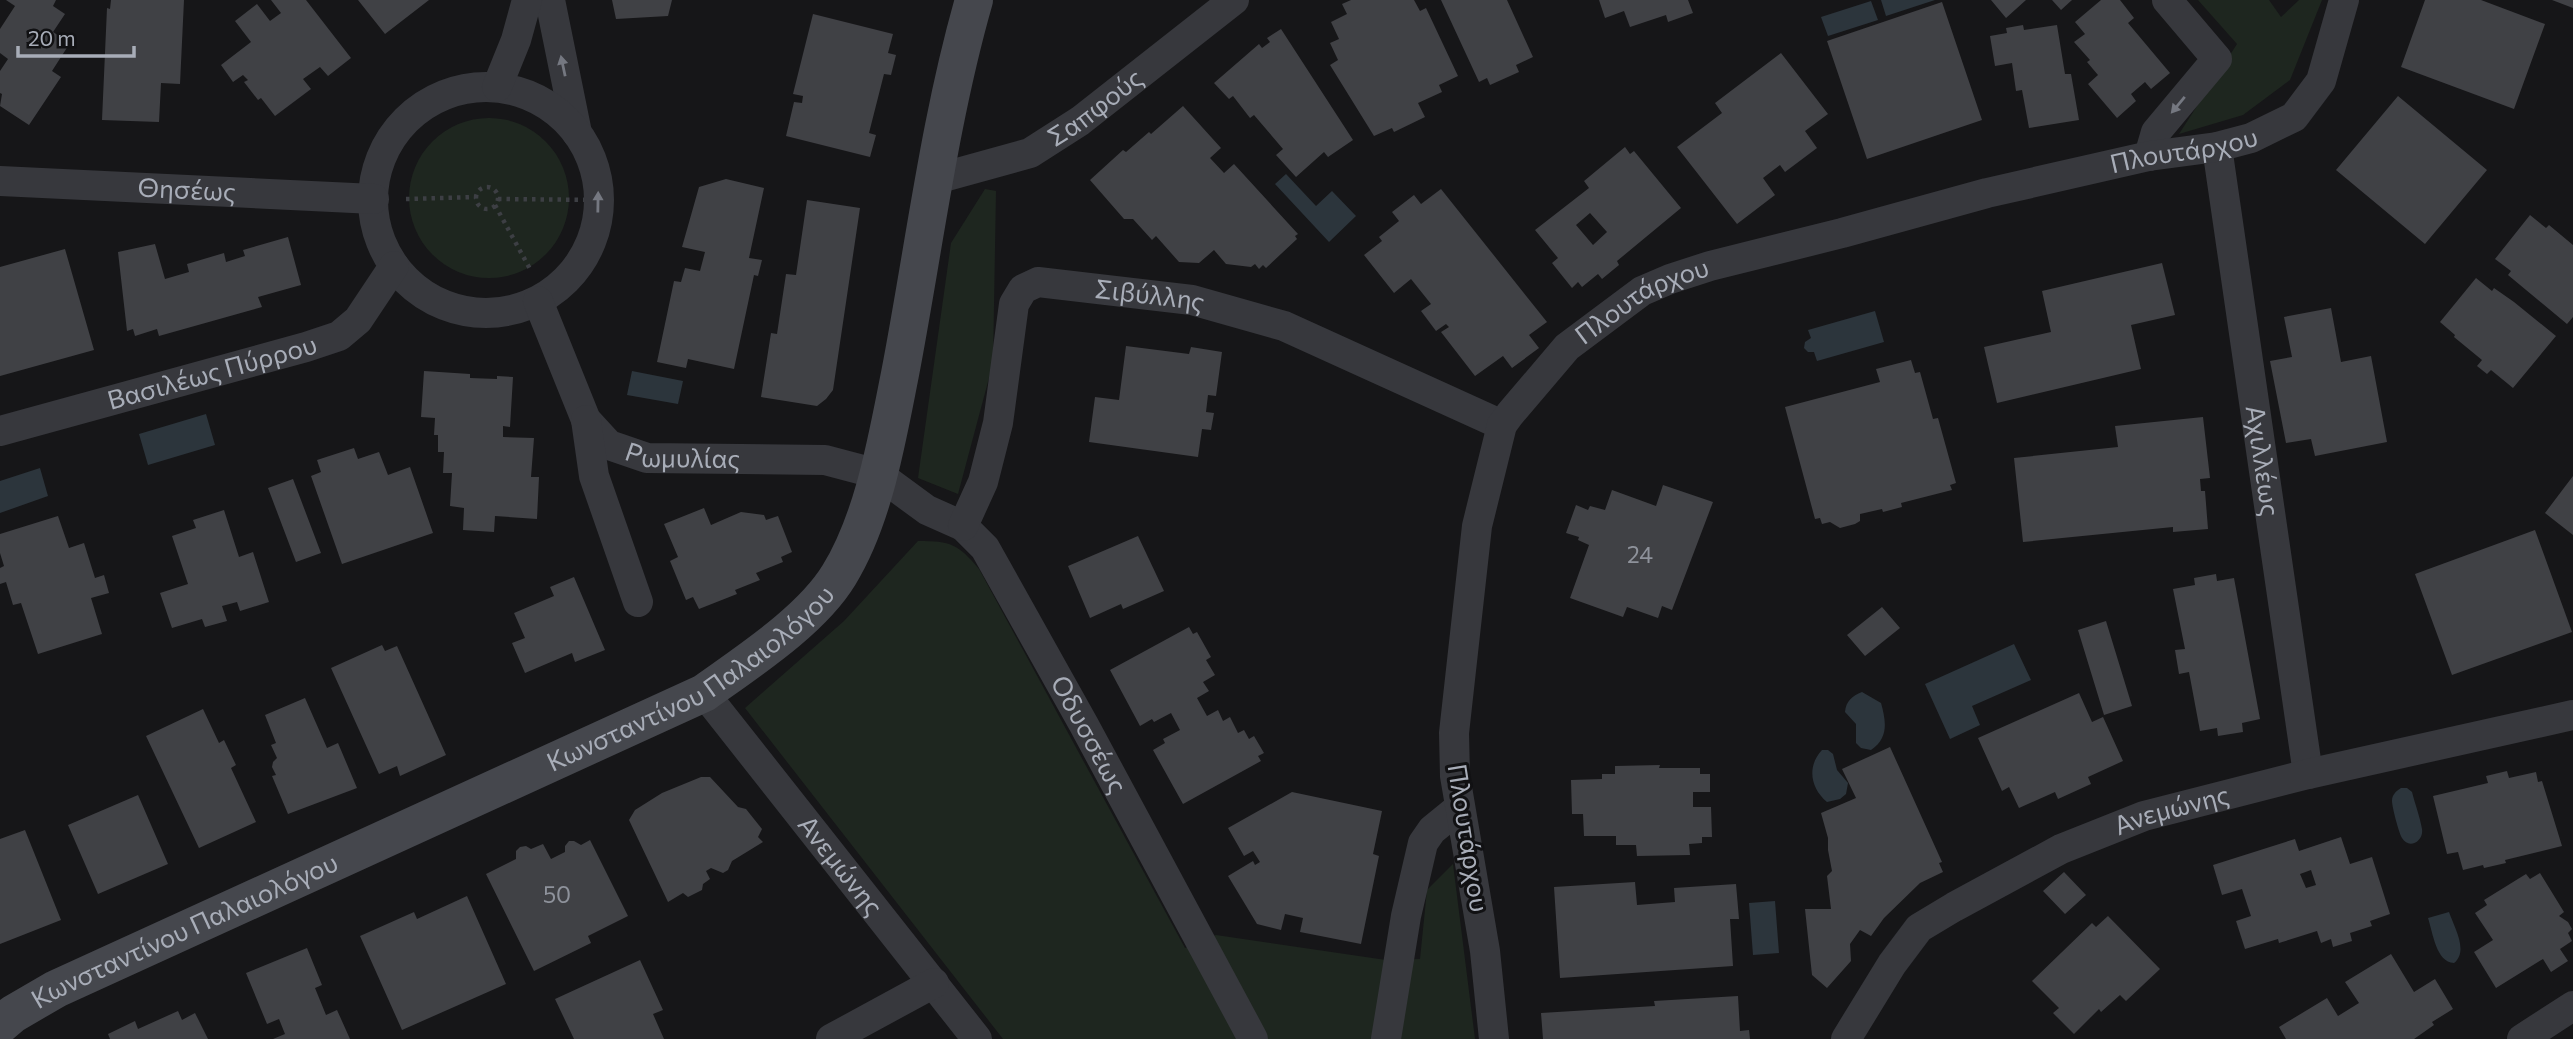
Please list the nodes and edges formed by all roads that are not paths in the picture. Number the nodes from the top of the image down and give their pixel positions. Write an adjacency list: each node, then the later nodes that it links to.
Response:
1 (527, 0): 7 (street)
2 (550, 0): 8 (street, one-way to 2)
3 (974, 0): 11 (street, Κωνσταντίνου Παλαιολόγου)
4 (1234, 0): 11 (street, Σαπφούς)
5 (2167, 0): 10 (street, one-way to 10)
6 (2344, 0): 9 (street, Πλουτάρχου)
7 (497, 87): 8 (street); 13 (street)
8 (577, 133): 15 (street, one-way to 8)
9 (2217, 147): 10 (street, Πλουτάρχου); 24 (street, Αχιλλέως)
10 (2150, 156): 17 (street, Πλουτάρχου)
11 (936, 179): 19 (street, Κωνσταντίνου Παλαιολόγου)
12 (0, 181): 13 (street, Θησέως)
13 (374, 199): 14 (street)
14 (394, 266): 15 (street); 18 (street, Βασιλέως Πύρρου)
15 (542, 298): 16 (street, Ρωμυλίας)
16 (586, 420): 19 (street, Ρωμυλίας); 21 (street)
17 (1502, 425): 20 (street, Σιβύλλης); 25 (street, Πλουτάρχου)
18 (0, 431)
19 (878, 474): 20 (street, Οδυσσέως); 22 (street, Κωνσταντίνου Παλαιολόγου)
20 (963, 526): 31 (street, Οδυσσέως)
21 (638, 603)
22 (704, 693): 26 (street, Ανεμώνης); 28 (street, Κωνσταντίνου Παλαιολόγου)
23 (2573, 715): 24 (street, Ανεμώνης)
24 (2308, 774): 34 (street, Ανεμώνης)
25 (1459, 808): 32 (street); 33 (street, Πλουτάρχου)
26 (934, 983): 29 (street); 30 (street, Ανεμώνης)
27 (2573, 1006): 35 (street)
28 (0, 1025)
29 (831, 1039)
30 (977, 1039)
31 (1253, 1039)
32 (1385, 1039)
33 (1494, 1039)
34 (1846, 1039)
35 (2522, 1039)

